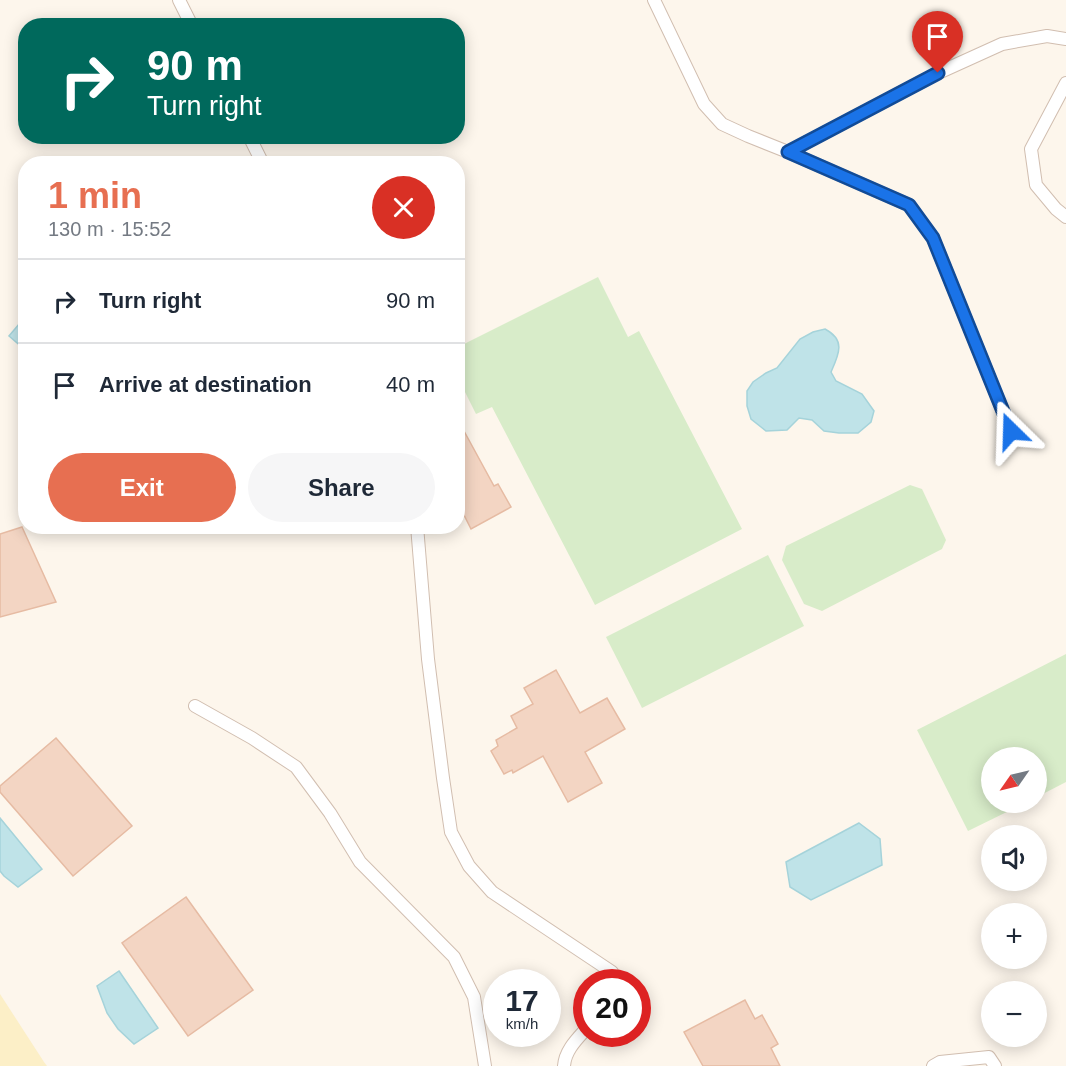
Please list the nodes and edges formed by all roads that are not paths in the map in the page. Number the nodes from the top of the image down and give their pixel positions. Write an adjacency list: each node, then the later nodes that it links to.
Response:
1 (179, 0): 3 (lane)
2 (654, 0): 6 (lane)
3 (188, 18)
4 (1066, 39): 6 (lane)
5 (1066, 83): 7 (lane)
6 (788, 152): 8 (lane)
7 (1066, 217)
8 (1011, 431)
9 (418, 534): 11 (lane)
10 (195, 706): 13 (lane)
11 (608, 969)
12 (573, 1044): 14 (lane)
13 (485, 1066)
14 (564, 1066)
15 (933, 1066): 16 (lane)
16 (995, 1066)

